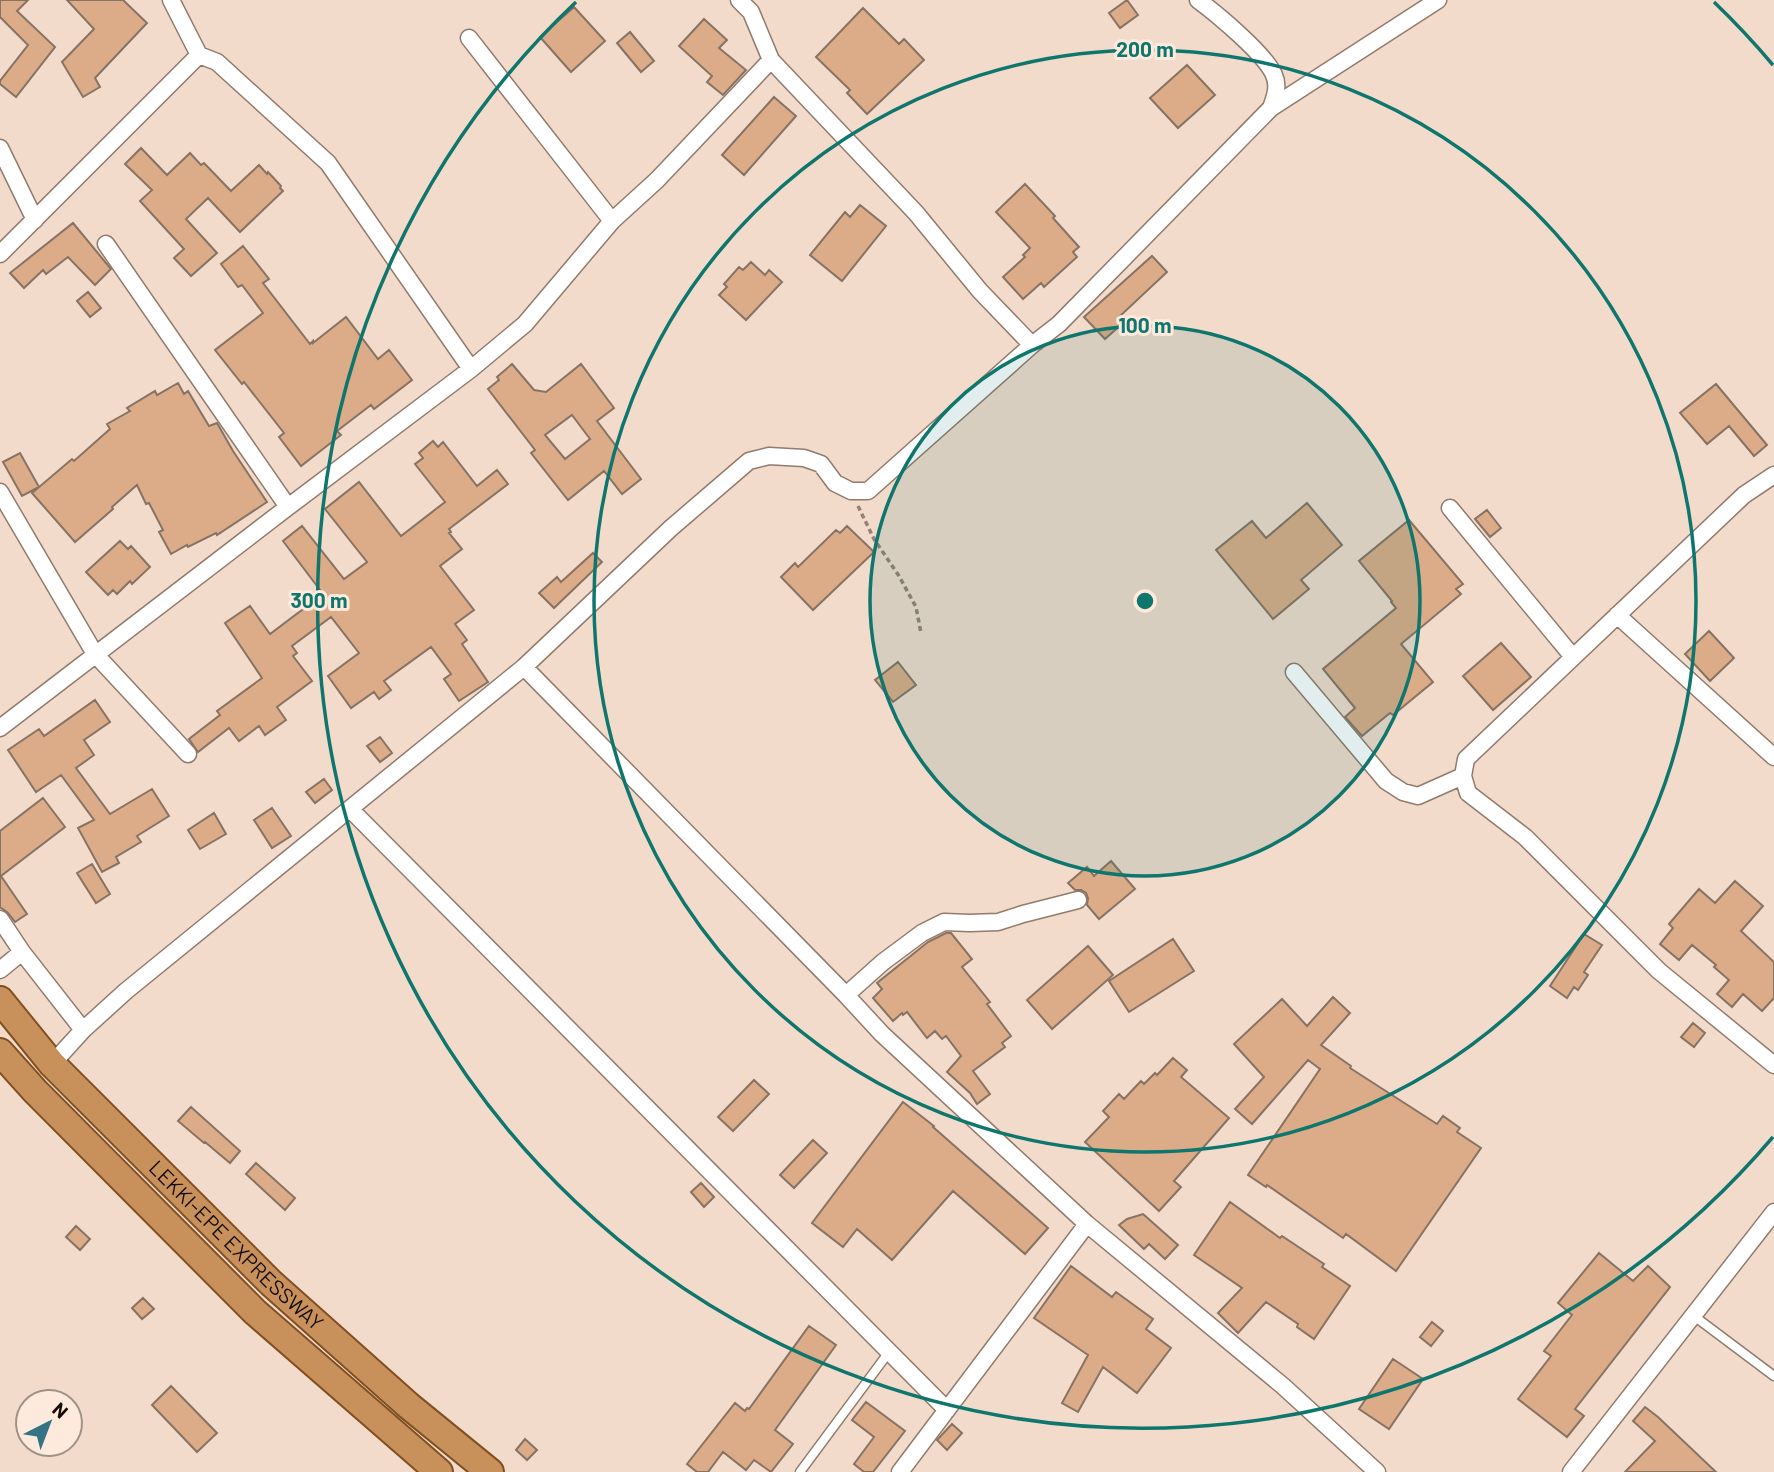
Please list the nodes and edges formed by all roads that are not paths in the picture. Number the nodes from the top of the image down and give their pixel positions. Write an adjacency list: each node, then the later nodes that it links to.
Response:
1 (171, 0): 6 (street)
2 (739, 0): 7 (street)
3 (1198, 0): 8 (street)
4 (1438, 0): 8 (street)
5 (469, 38): 11 (street)
6 (199, 55): 10 (street); 15 (street)
7 (771, 60): 11 (street); 14 (street)
8 (1271, 107): 14 (street)
9 (0, 148): 10 (street)
10 (35, 220): 13 (street)
11 (612, 221): 15 (street)
12 (106, 244): 18 (street)
13 (0, 254)
14 (1032, 345): 23 (street)
15 (471, 369): 18 (street)
16 (1774, 475): 20 (street)
17 (0, 492): 21 (street)
18 (288, 507): 21 (street)
19 (1450, 508): 22 (street)
20 (1617, 615): 22 (street); 27 (street)
21 (95, 654): 25 (street); 26 (street)
22 (1573, 657): 28 (street)
23 (524, 667): 29 (street); 34 (street)
24 (1294, 672): 28 (street)
25 (0, 728)
26 (188, 754)
27 (1774, 757)
28 (1463, 776): 39 (street)
29 (350, 808): 36 (street); 43 (street)
30 (1078, 900): 34 (street)
31 (0, 919): 32 (street)
32 (22, 952): 33 (street); 36 (street)
33 (0, 970)
34 (846, 995): 41 (street)
35 (0, 1000): 38 (highway, LEKKI-EPE EXPRESSWAY)
36 (83, 1030): 38 (street)
37 (0, 1052): 46 (highway, LEKKI-EPE EXPRESSWAY)
38 (52, 1064): 47 (highway, LEKKI-EPE EXPRESSWAY)
39 (1774, 1065)
40 (1774, 1212): 42 (street)
41 (1087, 1224): 45 (street); 50 (street)
42 (1694, 1316): 44 (lane); 51 (street)
43 (890, 1352): 45 (street); 48 (lane)
44 (1774, 1376)
45 (947, 1410): 49 (street)
46 (439, 1472)
47 (490, 1472)
48 (800, 1472)
49 (900, 1472)
50 (1377, 1472)
51 (1571, 1472)

